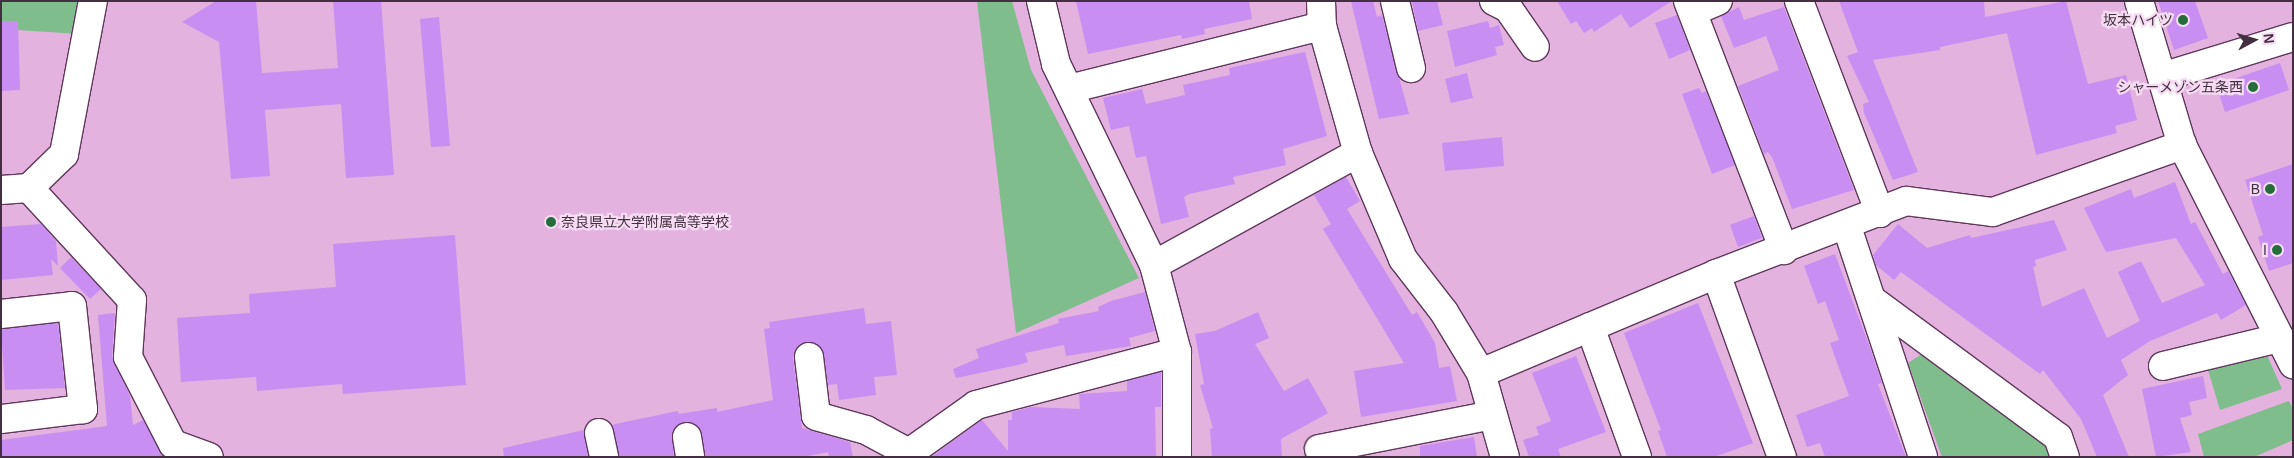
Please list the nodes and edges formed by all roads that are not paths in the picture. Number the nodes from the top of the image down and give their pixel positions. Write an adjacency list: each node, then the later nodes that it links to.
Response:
1 (93, 1): 16 (street)
2 (1041, 1): 13 (street)
3 (1395, 1): 11 (street)
4 (1494, 1): 10 (street)
5 (1799, 1): 18 (street)
6 (2139, 1): 12 (street)
7 (1700, 5): 20 (street)
8 (1321, 14): 13 (street); 15 (street)
9 (2293, 37): 12 (street)
10 (1534, 48)
11 (1411, 68)
12 (2162, 77): 14 (street)
13 (1069, 89): 21 (street)
14 (2182, 145): 18 (street); 26 (street)
15 (1358, 153): 21 (street); 31 (street)
16 (29, 188): 17 (street); 36 (street)
17 (1, 190)
18 (1880, 213): 19 (street)
19 (1847, 227): 20 (street); 23 (street)
20 (1784, 250): 22 (street)
21 (1154, 265): 27 (street)
22 (1716, 274): 25 (street); 40 (street)
23 (1872, 300): 41 (street); 42 (street)
24 (1, 314): 33 (street)
25 (1590, 327): 31 (street); 39 (street)
26 (2280, 338): 29 (street); 30 (street)
27 (1177, 352): 35 (street); 37 (street)
28 (809, 357): 35 (street)
29 (2293, 364)
30 (2163, 366)
31 (1481, 373): 32 (street)
32 (1492, 415): 34 (street); 38 (street)
33 (1, 419)
34 (1320, 449)
35 (910, 456)
36 (209, 457)
37 (1177, 457)
38 (1505, 457)
39 (1637, 457)
40 (1782, 457)
41 (1923, 457)
42 (2065, 457)

